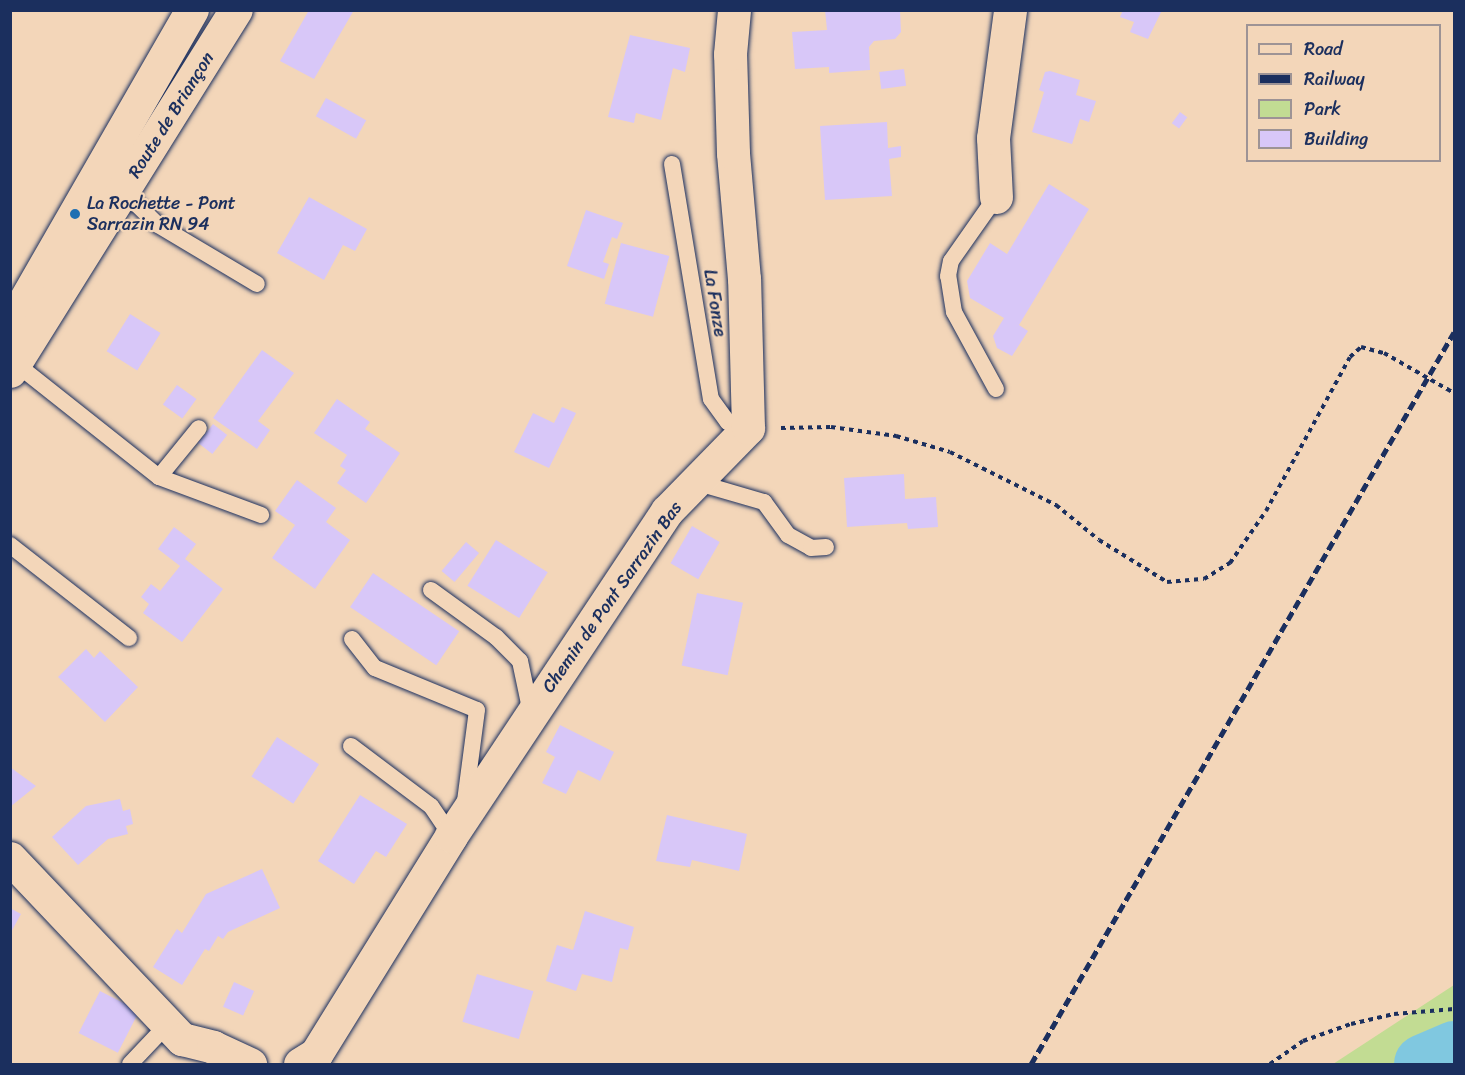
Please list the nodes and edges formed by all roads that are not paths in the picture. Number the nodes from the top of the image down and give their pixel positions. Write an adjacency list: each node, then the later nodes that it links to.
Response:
1 (192, 10): 6 (street, Route de Briançon)
2 (236, 10): 6 (street, Route de Briançon)
3 (734, 10): 13 (street)
4 (1010, 10): 7 (street)
5 (672, 164): 13 (lane, La Fonze)
6 (112, 181): 8 (lane); 9 (street, Route de Briançon); 10 (street, Route de Briançon)
7 (996, 197): 11 (lane)
8 (257, 284)
9 (10, 326)
10 (12, 364): 14 (lane)
11 (996, 389)
12 (199, 428): 14 (lane)
13 (748, 429): 15 (street, Chemin de Pont Sarrazin Bas)
14 (159, 477): 16 (lane)
15 (695, 482): 18 (lane); 22 (street, Chemin de Pont Sarrazin Bas)
16 (261, 515)
17 (10, 545): 20 (lane)
18 (826, 547)
19 (431, 590): 22 (lane)
20 (129, 638)
21 (352, 639): 24 (lane)
22 (532, 714): 24 (street, Chemin de Pont Sarrazin Bas)
23 (351, 746): 24 (lane)
24 (456, 827): 29 (street, Chemin de Pont Sarrazin Bas)
25 (10, 858): 26 (street)
26 (168, 1024): 27 (lane); 28 (street)
27 (130, 1065)
28 (250, 1065)
29 (300, 1065)

